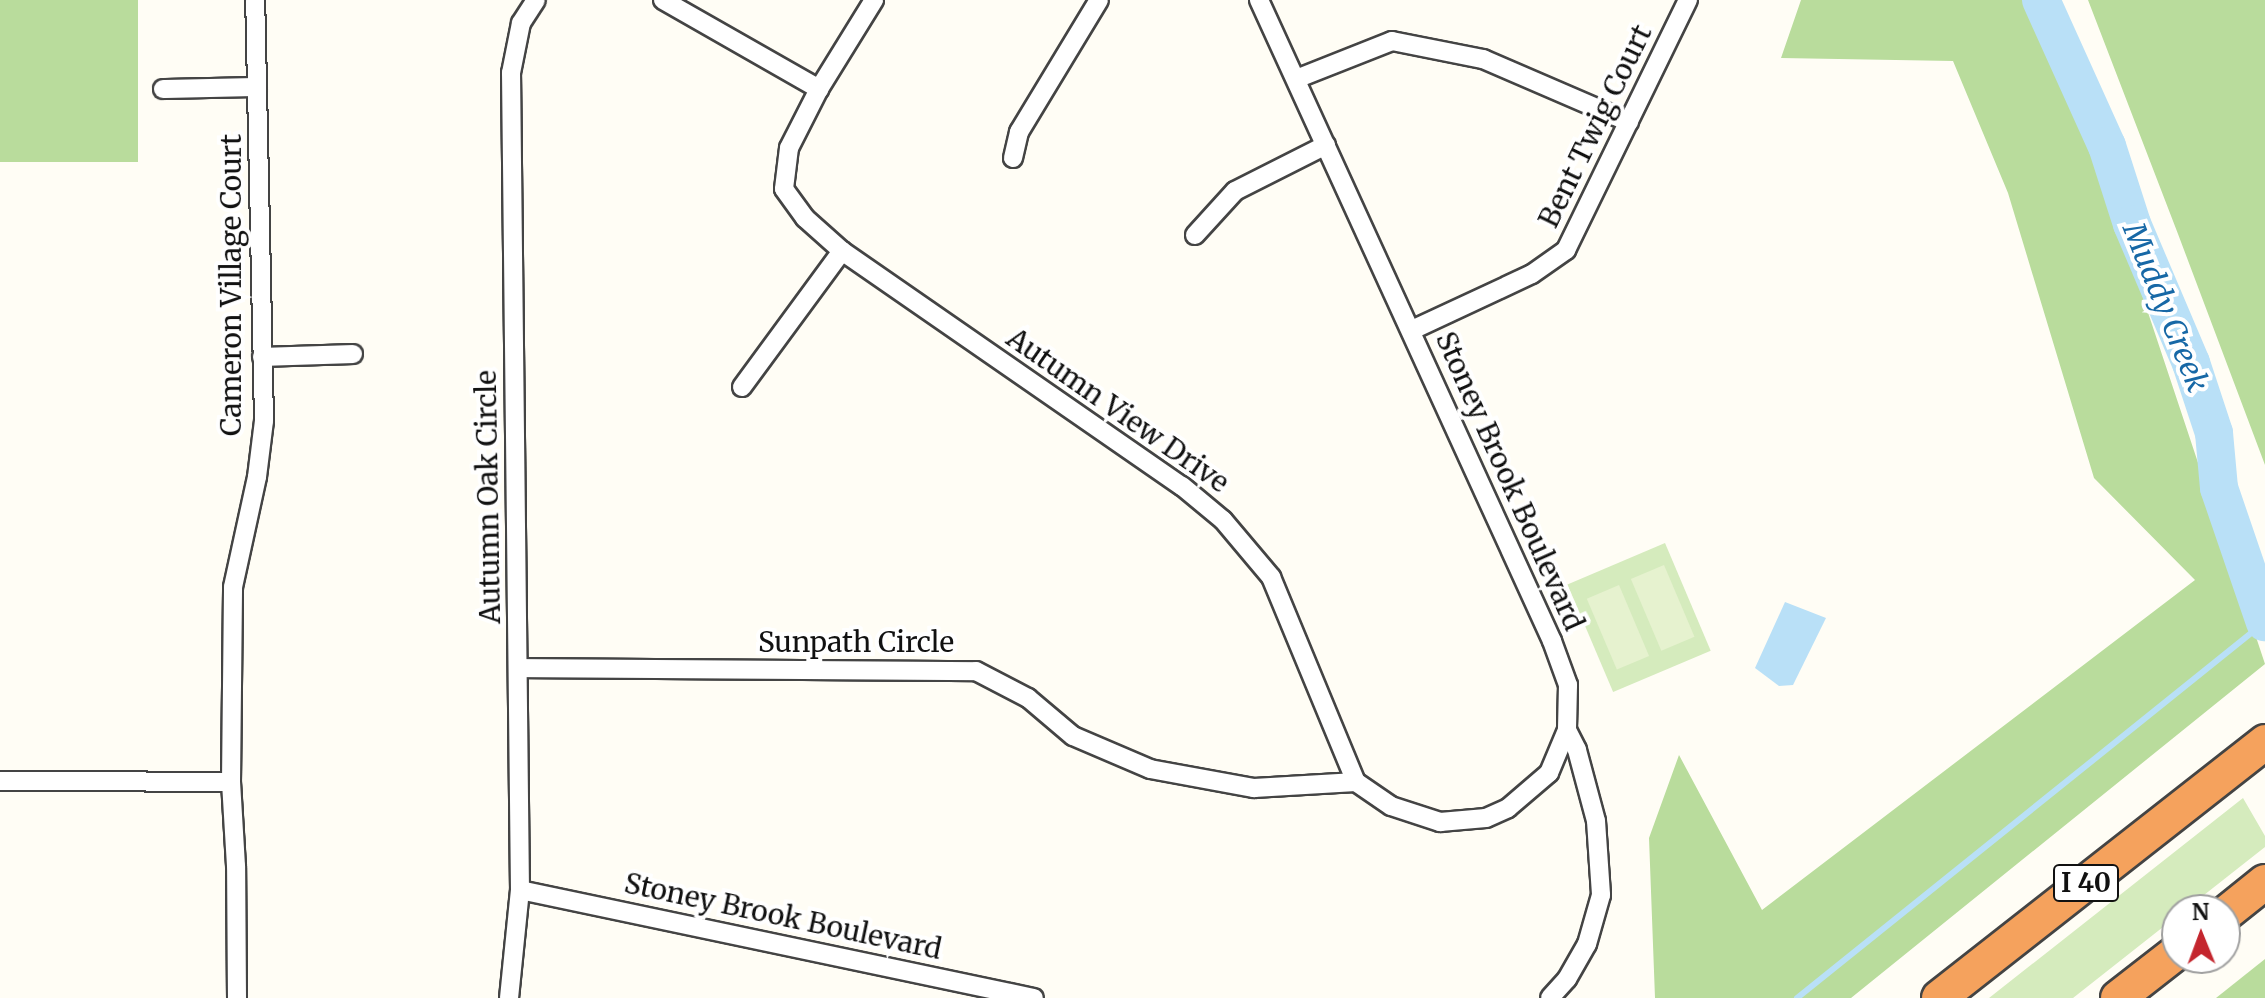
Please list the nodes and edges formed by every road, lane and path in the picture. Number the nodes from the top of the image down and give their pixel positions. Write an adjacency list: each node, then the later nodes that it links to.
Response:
1 (255, 0): 9 (street, Cameron Village Court)
2 (536, 0): 21 (street, Autumn Oak Circle)
3 (663, 0): 11 (street)
4 (874, 0): 11 (street, Autumn View Drive)
5 (1099, 0): 14 (street)
6 (1259, 0): 8 (street, Stoney Brook Boulevard)
7 (1688, 0): 12 (street, Bent Twig Court)
8 (1296, 79): 12 (street); 13 (street, Stoney Brook Boulevard)
9 (257, 87): 10 (street); 19 (street, Cameron Village Court)
10 (163, 89)
11 (819, 89): 16 (street, Autumn View Drive)
12 (1629, 122): 17 (street, Bent Twig Court)
13 (1326, 145): 15 (street); 17 (street, Stoney Brook Boulevard)
14 (1013, 158)
15 (1195, 235)
16 (842, 251): 20 (street); 26 (street, Autumn View Drive)
17 (1412, 330): 22 (street, Stoney Brook Boulevard)
18 (353, 354): 19 (street)
19 (262, 357): 25 (street, Cameron Village Court)
20 (742, 387)
21 (518, 668): 26 (street, Sunpath Circle); 28 (street, Autumn Oak Circle)
22 (1567, 730): 26 (street); 34 (street, Stoney Brook Boulevard)
23 (2265, 742): 35 (highway, I 40)
24 (0, 781): 25 (street)
25 (231, 782): 31 (street, Cameron Village Court)
26 (1356, 782)
27 (2265, 882): 29 (highway)
28 (520, 890): 32 (street, Autumn Oak Circle); 33 (street, Stoney Brook Boulevard)
29 (2241, 901)
30 (2161, 964): 36 (highway)
31 (237, 998)
32 (509, 998)
33 (1034, 998)
34 (1550, 998)
35 (1939, 998)
36 (2118, 998)

